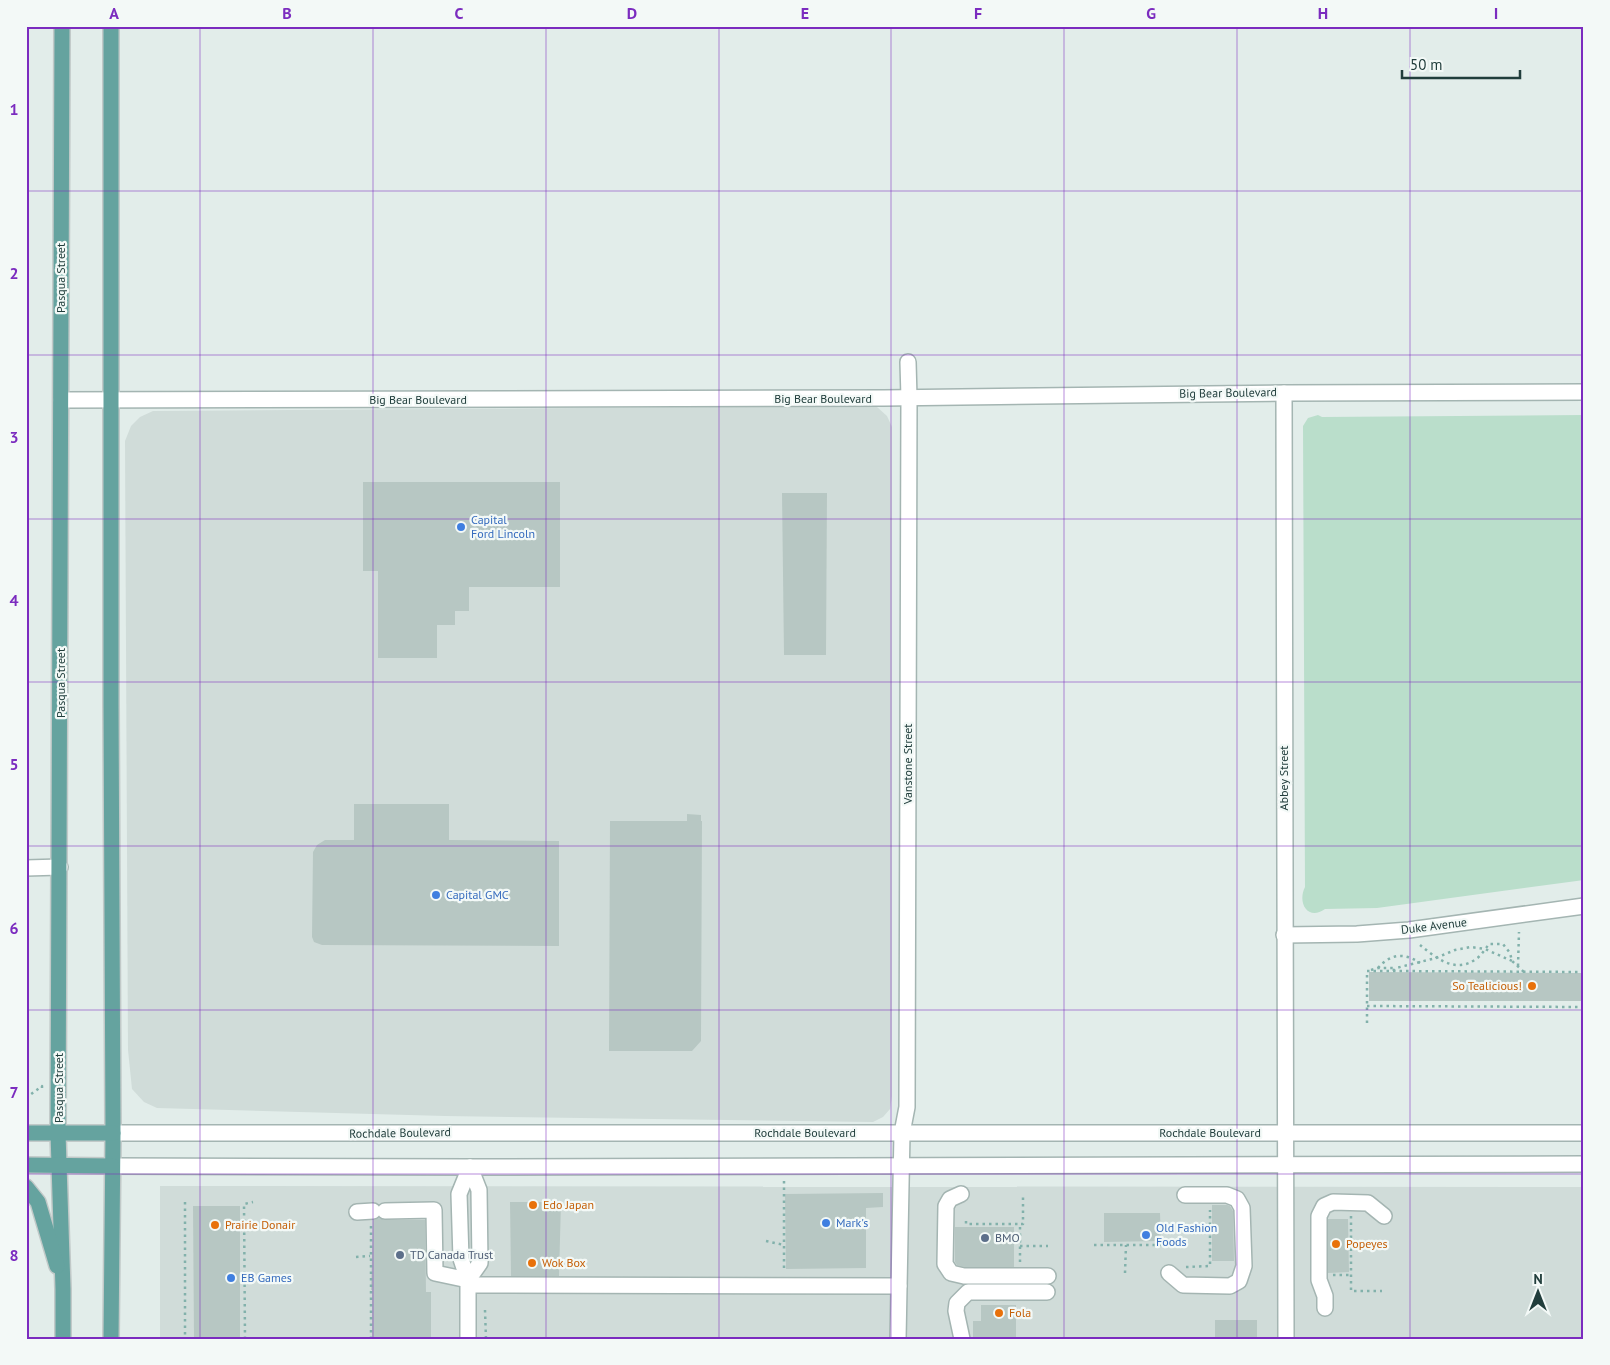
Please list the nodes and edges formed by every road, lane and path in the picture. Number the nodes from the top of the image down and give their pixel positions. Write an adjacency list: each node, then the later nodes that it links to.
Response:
1 (62, 26): 7 (main road, Pasqua Street)
2 (111, 26): 8 (main road)
3 (908, 362): 6 (street, Vanstone Street)
4 (1284, 392): 5 (street, Big Bear Boulevard); 6 (street, Big Bear Boulevard); 13 (street, Abbey Street)
5 (1584, 392)
6 (909, 398): 8 (street, Big Bear Boulevard); 36 (street, Vanstone Street)
7 (61, 400): 8 (street, Big Bear Boulevard); 9 (main road, Pasqua Street)
8 (110, 400): 35 (main road)
9 (60, 867): 10 (street); 34 (main road, Pasqua Street)
10 (26, 868)
11 (1584, 906): 13 (street, Duke Avenue)
12 (1519, 932): 20 (path)
13 (1284, 935): 37 (street, Abbey Street)
14 (1420, 945): 16 (path)
15 (1485, 949): 16 (path); 17 (path); 17 (path); 19 (path)
16 (1436, 958): 18 (path); 19 (path)
17 (1512, 961): 20 (path)
18 (1420, 963): 21 (path); 22 (path)
19 (1458, 965): 25 (path)
20 (1518, 966): 26 (path)
21 (1378, 968): 22 (path); 23 (path)
22 (1396, 968): 24 (path)
23 (1367, 971): 24 (path); 28 (path)
24 (1393, 971): 25 (path)
25 (1458, 972): 26 (path)
26 (1524, 972): 27 (path)
27 (1584, 972)
28 (1367, 1006): 29 (path); 30 (path)
29 (1584, 1007)
30 (1367, 1023)
31 (42, 1095): 32 (path)
32 (26, 1098)
33 (26, 1133): 34 (main road, Rochdale Boulevard)
34 (58, 1133): 35 (main road, Rochdale Boulevard); 42 (main road, Pasqua Street)
35 (113, 1133): 36 (street, Rochdale Boulevard); 43 (main road)
36 (902, 1133): 37 (street, Rochdale Boulevard); 44 (street, Vanstone Street)
37 (1286, 1133): 38 (street, Rochdale Boulevard); 39 (street, Abbey Street)
38 (1584, 1134)
39 (1286, 1164): 40 (street); 44 (street); 92 (street, Abbey Street)
40 (1584, 1164)
41 (26, 1165): 42 (main road)
42 (59, 1165): 43 (main road); 78 (main road, Pasqua Street)
43 (112, 1166): 45 (street); 84 (main road)
44 (902, 1166): 45 (street); 77 (street, Vanstone Street)
45 (470, 1167): 76 (street)
46 (784, 1181): 60 (path)
47 (26, 1187): 78 (main road)
48 (961, 1194): 75 (street)
49 (1023, 1194): 58 (path)
50 (1185, 1195): 72 (street)
51 (185, 1202): 85 (path)
52 (253, 1202): 86 (path)
53 (1210, 1206): 68 (path)
54 (371, 1213): 66 (path); 76 (street)
55 (1358, 1215): 74 (path)
56 (1384, 1216): 81 (street)
57 (966, 1221): 58 (path)
58 (1020, 1224): 64 (path)
59 (766, 1241): 60 (path)
60 (784, 1244): 70 (path)
61 (1094, 1244): 62 (path)
62 (1126, 1244): 63 (path); 71 (path)
63 (1162, 1244)
64 (1020, 1246): 65 (path); 69 (path)
65 (1048, 1246)
66 (370, 1256): 67 (path); 87 (path)
67 (356, 1257)
68 (1186, 1267)
69 (1020, 1270)
70 (784, 1272)
71 (1126, 1274)
72 (1169, 1274)
73 (1324, 1275): 74 (path)
74 (1351, 1275): 79 (path)
75 (1048, 1276)
76 (468, 1283): 77 (street); 88 (street)
77 (899, 1286): 90 (street, Vanstone Street)
78 (63, 1289): 83 (main road, Pasqua Street)
79 (1382, 1291)
80 (1047, 1292): 91 (street)
81 (1325, 1308)
82 (486, 1310): 89 (path)
83 (63, 1339)
84 (111, 1339)
85 (186, 1339)
86 (245, 1339)
87 (371, 1339)
88 (468, 1339)
89 (486, 1339)
90 (898, 1339)
91 (962, 1339)
92 (1286, 1339)

